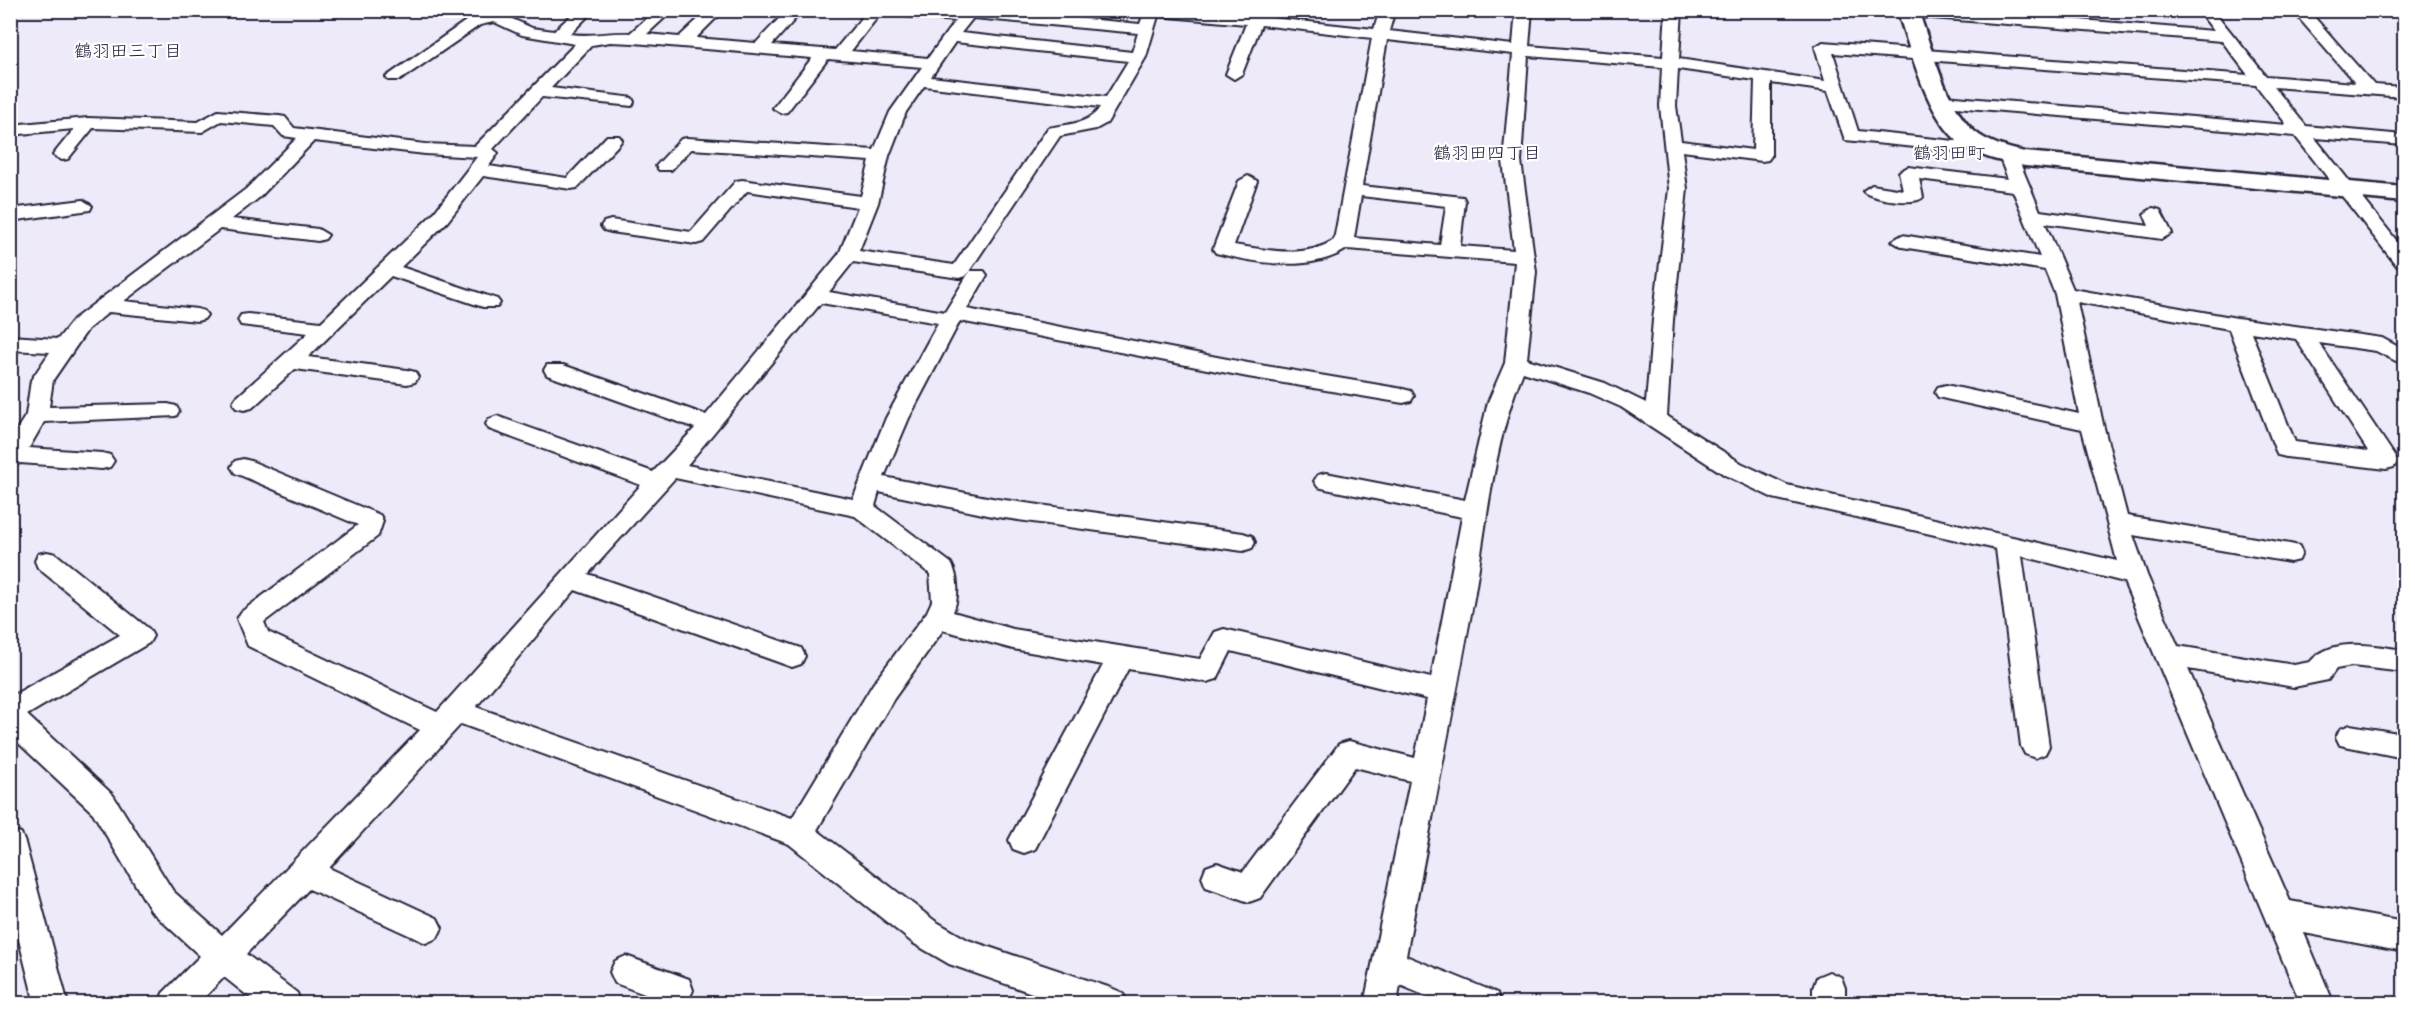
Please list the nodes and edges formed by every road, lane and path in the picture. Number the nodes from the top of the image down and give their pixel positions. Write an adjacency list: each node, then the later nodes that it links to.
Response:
1 (586, 10): 21 (street)
2 (666, 10): 24 (street)
3 (717, 10): 26 (street)
4 (796, 10): 27 (street)
5 (876, 10): 30 (street)
6 (893, 10): 14 (street)
7 (1388, 10): 20 (street)
8 (1524, 10): 28 (street)
9 (1674, 10): 33 (street)
10 (2205, 10): 23 (street)
11 (2299, 10): 40 (street)
12 (1152, 11): 16 (street); 19 (street)
13 (1907, 11): 23 (street); 29 (street)
14 (968, 13): 15 (street); 22 (street)
15 (1013, 13): 19 (street)
16 (1208, 13): 18 (street)
17 (500, 14): 21 (street); 35 (street)
18 (1255, 20): 20 (street); 34 (street)
19 (1147, 29): 31 (street)
20 (1380, 35): 28 (street); 62 (street)
21 (557, 37): 25 (street)
22 (952, 37): 31 (street); 32 (street)
23 (2226, 37): 38 (street)
24 (634, 38): 25 (street); 26 (street)
25 (587, 41): 41 (street)
26 (682, 43): 27 (street)
27 (759, 49): 30 (street)
28 (1519, 50): 33 (street); 79 (street)
29 (1925, 55): 38 (street); 39 (street); 43 (street)
30 (831, 56): 32 (street); 46 (street)
31 (1138, 57): 45 (street)
32 (934, 63): 37 (street)
33 (1672, 63): 36 (street); 54 (street)
34 (1234, 74)
35 (394, 77)
36 (1764, 77): 39 (street); 54 (street)
37 (921, 81): 45 (street); 56 (street)
38 (2261, 81): 40 (street); 49 (street)
39 (1836, 87): 53 (street)
40 (2369, 89): 42 (street)
41 (538, 92): 44 (street); 58 (street)
42 (2404, 92)
43 (1944, 101): 49 (street); 53 (street)
44 (626, 102)
45 (1111, 103): 78 (street)
46 (781, 108)
47 (88, 123): 48 (street); 50 (street); 55 (street)
48 (10, 129)
49 (2302, 132): 52 (street); 63 (street)
50 (310, 135): 58 (street); 71 (street)
51 (613, 140): 58 (street)
52 (2404, 140)
53 (1973, 142): 57 (street)
54 (1674, 145): 105 (street)
55 (62, 155)
56 (880, 156): 59 (street); 66 (street)
57 (2008, 156): 61 (street); 63 (street)
58 (479, 161): 81 (street)
59 (665, 166)
60 (1248, 181): 75 (street)
61 (2021, 186): 64 (street); 70 (street)
62 (1352, 190): 75 (street); 76 (street)
63 (2346, 190): 65 (street); 77 (street)
64 (1872, 191)
65 (2404, 195)
66 (869, 203): 72 (street); 78 (street)
67 (83, 206): 69 (street)
68 (2153, 214): 70 (street)
69 (10, 215)
70 (2033, 216): 80 (street)
71 (216, 223): 73 (street); 86 (street)
72 (611, 226)
73 (318, 235)
74 (1902, 241): 80 (street)
75 (1343, 243): 76 (street)
76 (1449, 253): 79 (street)
77 (2401, 253)
78 (848, 255): 84 (street)
79 (1524, 258): 97 (street)
80 (2053, 265): 83 (street)
81 (389, 269): 85 (street); 91 (street)
82 (977, 275): 88 (street)
83 (2065, 294): 90 (street); 107 (street)
84 (816, 296): 88 (street); 108 (street)
85 (490, 303)
86 (105, 305): 87 (street); 94 (street)
87 (197, 315)
88 (952, 316): 101 (street); 114 (street)
89 (248, 320): 91 (street)
90 (2236, 324): 92 (street); 92 (street)
91 (327, 328): 96 (street)
92 (2304, 335): 95 (street)
93 (10, 343): 94 (street)
94 (64, 346): 104 (street)
95 (2402, 359)
96 (290, 362): 99 (street); 102 (street)
97 (1516, 363): 105 (street); 116 (street)
98 (555, 370): 108 (street)
99 (407, 377)
100 (1946, 392): 107 (street)
101 (1403, 396)
102 (244, 403)
103 (168, 411): 104 (street)
104 (37, 415): 109 (street)
105 (1656, 418): 119 (street)
106 (497, 423): 112 (street)
107 (2092, 424): 117 (street)
108 (710, 425): 112 (street)
109 (13, 458): 110 (street)
110 (102, 461)
111 (243, 467): 132 (street)
112 (663, 476): 115 (street); 123 (street)
113 (1326, 481): 116 (street)
114 (870, 482): 115 (street); 118 (street)
115 (862, 509): 124 (street)
116 (1475, 511): 129 (street)
117 (2117, 523): 120 (street); 122 (street)
118 (1243, 542)
119 (2008, 543): 122 (street); 134 (street)
120 (2290, 553)
121 (47, 561): 130 (street)
122 (2134, 574): 125 (street)
123 (570, 578): 126 (street); 132 (street)
124 (937, 618): 127 (street); 137 (street)
125 (2167, 655): 128 (street); 142 (street)
126 (792, 656)
127 (1121, 657): 129 (street); 138 (street)
128 (2403, 664)
129 (1442, 692): 136 (street)
130 (10, 711)
131 (10, 717): 145 (street)
132 (448, 719): 137 (street); 140 (street)
133 (2350, 737): 135 (street)
134 (2035, 746)
135 (2404, 746)
136 (1425, 773): 141 (street); 146 (street)
137 (799, 834): 153 (street)
138 (1024, 840)
139 (10, 843): 149 (street)
140 (306, 872): 143 (street); 145 (street)
141 (1217, 878)
142 (2278, 914): 144 (street); 148 (street)
143 (426, 928)
144 (2404, 938)
145 (222, 956): 150 (street); 151 (street)
146 (1387, 964): 154 (street); 155 (street)
147 (626, 972): 152 (street)
148 (2321, 1003)
149 (52, 1004)
150 (176, 1004)
151 (285, 1004)
152 (669, 1004)
153 (1111, 1004)
154 (1380, 1004)
155 (1485, 1004)

